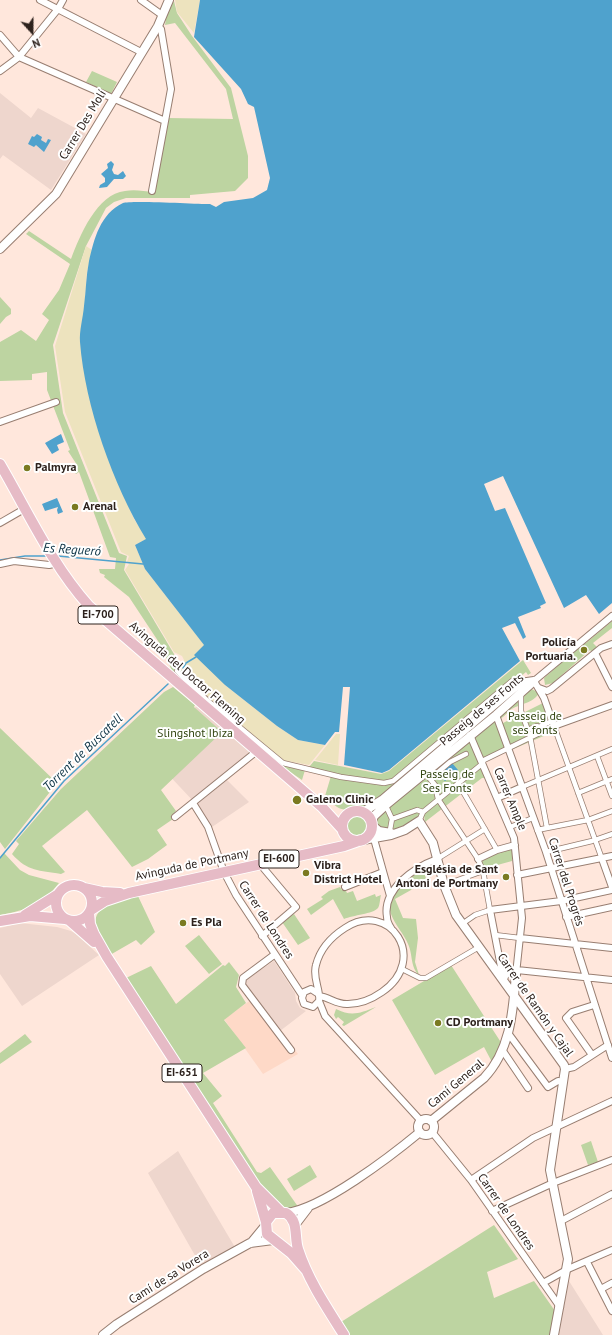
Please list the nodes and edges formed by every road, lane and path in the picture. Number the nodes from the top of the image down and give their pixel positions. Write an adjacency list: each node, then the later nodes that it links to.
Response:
1 (40, 0): 5 (street)
2 (62, 0): 5 (street)
3 (141, 0): 6 (street)
4 (169, 0): 6 (street, Carrer Des Molí)
5 (58, 9): 9 (street); 10 (street)
6 (162, 16): 7 (street, Carrer Des Molí)
7 (158, 26): 9 (street, Carrer Des Molí); 13 (street)
8 (0, 35): 10 (street)
9 (141, 52): 12 (street, Carrer Des Molí)
10 (19, 57): 11 (street); 12 (street)
11 (0, 71)
12 (113, 97): 13 (street); 15 (street, Carrer Des Molí)
13 (165, 121): 14 (street)
14 (152, 191)
15 (0, 249)
16 (56, 402): 17 (street)
17 (0, 422)
18 (0, 464): 19 (main road, Avinguda del Doctor Fleming / EI-700)
19 (26, 508): 20 (street); 21 (main road, Avinguda del Doctor Fleming / EI-700)
20 (0, 523)
21 (55, 558): 22 (street); 40 (main road, Avinguda del Doctor Fleming / EI-700)
22 (0, 564)
23 (612, 616): 28 (street)
24 (612, 644): 25 (street)
25 (595, 653): 29 (street); 30 (street)
26 (177, 671): 27 (street)
27 (512, 681)
28 (537, 684): 30 (street); 32 (street); 34 (street, Passeig de ses Fonts)
29 (612, 687)
30 (547, 691): 32 (street)
31 (521, 695): 36 (street)
32 (544, 698): 35 (street)
33 (612, 705): 35 (street)
34 (492, 713): 37 (street, Passeig de ses Fonts); 41 (street, Carrer del Progrés)
35 (553, 723): 36 (street); 38 (street); 45 (street)
36 (528, 730): 38 (street)
37 (469, 731): 44 (street, Carrer Ample); 62 (street, Passeig de ses Fonts); 69 (street, Passeig de ses Fonts)
38 (530, 736): 41 (street); 49 (street)
39 (612, 749): 43 (street)
40 (256, 750): 57 (street); 58 (main road, Avinguda del Doctor Fleming / EI-700)
41 (507, 750): 44 (street); 52 (street, Carrer del Progrés)
42 (466, 754): 47 (street)
43 (597, 756): 45 (street); 50 (street)
44 (482, 764): 51 (street); 55 (street, Carrer Ample)
45 (568, 768): 49 (street); 53 (street)
46 (426, 774): 47 (street)
47 (430, 779): 56 (street)
48 (612, 779): 50 (street)
49 (538, 780): 52 (street); 71 (street)
50 (607, 781): 53 (street); 54 (street)
51 (458, 783): 56 (street); 72 (street)
52 (522, 787): 55 (street); 65 (street, Carrer del Progrés)
53 (578, 793): 67 (street)
54 (612, 796)
55 (497, 798): 70 (street, Carrer Ample)
56 (438, 799): 63 (street); 80 (street)
57 (193, 803): 64 (street); 92 (street, Carrer de Londres)
58 (322, 806): 61 (main road, Avinguda del Doctor Fleming / EI-700); 73 (main road, Avinguda del Doctor Fleming / EI-700)
59 (386, 806): 66 (street)
60 (612, 811): 67 (street)
61 (351, 812): 62 (main road); 73 (main road)
62 (363, 812): 69 (main road)
63 (423, 812): 66 (street); 68 (street)
64 (174, 817)
65 (532, 818): 70 (street); 74 (street, Carrer del Progrés)
66 (392, 819): 75 (street)
67 (588, 820): 71 (street); 79 (street)
68 (419, 821): 75 (street); 86 (street, Carrer de Ramón y Cajal)
69 (372, 823): 75 (street); 78 (main road)
70 (510, 827): 81 (street, Carrer Ample)
71 (547, 828): 74 (street)
72 (485, 829): 80 (street); 83 (street)
73 (343, 830): 78 (main road); 82 (main road)
74 (537, 830): 84 (street, Carrer del Progrés)
75 (394, 831): 77 (street)
76 (612, 834): 79 (street)
77 (374, 839): 78 (street); 93 (street)
78 (362, 840): 82 (main road, Avinguda de Portmany / EI-600)
79 (595, 840): 84 (street); 87 (street)
80 (467, 841): 86 (street); 88 (street)
81 (515, 845): 83 (street); 94 (street, Carrer Ample)
82 (330, 848): 89 (main road, Avinguda de Portmany / EI-600)
83 (497, 850): 88 (street)
84 (546, 852): 90 (street, Carrer del Progrés)
85 (612, 856): 87 (street)
86 (437, 859): 95 (street, Carrer de Ramón y Cajal); 101 (street)
87 (602, 859): 90 (street); 96 (street)
88 (478, 860): 91 (street)
89 (260, 864): 92 (main road, Avinguda de Portmany / EI-600); 113 (street)
90 (551, 869): 94 (street); 102 (street, Carrer del Progrés)
91 (483, 871): 95 (street); 105 (street)
92 (224, 872): 99 (main road, Avinguda de Portmany / EI-600); 113 (street, Carrer de Londres)
93 (382, 872): 98 (street); 101 (street)
94 (517, 875): 103 (street, Carrer Ample)
95 (444, 885): 111 (street, Carrer de Ramón y Cajal)
96 (612, 885): 102 (street)
97 (84, 888): 99 (main road, Avinguda de Portmany / EI-600); 100 (main road, EI-600); 106 (main road)
98 (345, 888)
99 (129, 893): 106 (main road, Avinguda de Portmany / EI-600)
100 (57, 895): 107 (main road, EI-600); 109 (main road)
101 (390, 896): 112 (street)
102 (562, 901): 103 (street); 108 (street, Carrer del Progrés)
103 (521, 904): 105 (street); 115 (street, Carrer Ample)
104 (612, 907): 108 (street)
105 (490, 910): 111 (street); 114 (street)
106 (90, 912): 109 (main road, EI-600); 120 (main road, EI-651)
107 (21, 917): 109 (main road, EI-600); 110 (main road, EI-600)
108 (566, 917): 116 (street, Carrer del Progrés)
109 (68, 920): 120 (main road, EI-651)
110 (0, 921)
111 (462, 924): 117 (street, Carrer de Ramón y Cajal)
112 (391, 928): 121 (street); 130 (street)
113 (262, 936): 119 (street, Carrer de Londres)
114 (495, 936): 115 (street); 125 (street)
115 (520, 938): 116 (street); 122 (street, Carrer Ample)
116 (574, 944): 118 (street); 123 (street, Carrer del Progrés)
117 (479, 947): 121 (street); 125 (street, Carrer de Ramón y Cajal)
118 (612, 948)
119 (274, 955): 124 (street, Carrer de Londres); 136 (street)
120 (107, 957): 152 (main road, EI-651)
121 (402, 969): 130 (street)
122 (516, 972): 123 (street); 125 (street, Carrer Ample)
123 (585, 977): 126 (street); 131 (street, Carrer del Progrés)
124 (293, 980): 127 (street, Carrer de Londres); 128 (street, Carrer de Londres)
125 (508, 980): 129 (street, Carrer de Ramón y Cajal)
126 (612, 980)
127 (308, 990): 128 (street); 130 (street)
128 (302, 995): 132 (street)
129 (514, 995): 134 (street, Camí General); 140 (street, Carrer de Ramón y Cajal)
130 (318, 997): 132 (street); 133 (street)
131 (594, 1005): 135 (street, Carrer del Progrés); 138 (street)
132 (313, 1007): 133 (street)
133 (325, 1016): 144 (street)
134 (508, 1033): 137 (street, Camí General); 141 (street)
135 (608, 1045): 138 (street); 139 (street, Carrer del Progrés)
136 (291, 1050)
137 (503, 1051): 142 (street); 145 (street, Camí General)
138 (592, 1055): 140 (street)
139 (612, 1058)
140 (565, 1069): 141 (street, Carrer de Ramón y Cajal)
141 (563, 1082): 146 (street, Carrer de Ramón y Cajal)
142 (528, 1088)
143 (612, 1101): 146 (street)
144 (421, 1121): 145 (street); 147 (street)
145 (431, 1121): 148 (street)
146 (556, 1125): 150 (street); 151 (street, Carrer de Ramón y Cajal)
147 (420, 1132): 148 (street); 154 (street)
148 (432, 1132): 150 (street, Carrer de Londres)
149 (612, 1160): 151 (street)
150 (471, 1180): 155 (street, Carrer de Londres)
151 (553, 1183): 155 (street); 157 (street, Carrer de Ramón y Cajal)
152 (256, 1187): 156 (main road, EI-651); 158 (main road, EI-651)
153 (612, 1194): 157 (street)
154 (310, 1206): 156 (street); 159 (street)
155 (492, 1211): 168 (street, Carrer de Londres)
156 (284, 1212): 158 (main road); 159 (main road, EI-651)
157 (561, 1221): 164 (street, Carrer de Ramón y Cajal)
158 (265, 1224): 160 (main road, EI-651); 161 (street, Camí de sa Vorera)
159 (295, 1227): 160 (main road); 165 (main road, EI-651)
160 (275, 1241): 161 (street, Camí de sa Vorera); 165 (main road, EI-651)
161 (250, 1243): 173 (street, Camí de sa Vorera)
162 (612, 1250): 163 (street)
163 (587, 1262): 164 (street); 170 (street)
164 (568, 1269): 166 (street); 167 (street, Carrer de Ramón y Cajal)
165 (306, 1270): 174 (main road, EI-651)
166 (557, 1277): 167 (street); 168 (street)
167 (565, 1282): 171 (street, Carrer de Ramón y Cajal)
168 (543, 1283): 171 (street, Carrer de Londres)
169 (612, 1283): 170 (street)
170 (601, 1289): 172 (street)
171 (560, 1308): 175 (street, Carrer de Ramón y Cajal)
172 (612, 1311)
173 (103, 1335)
174 (344, 1335)
175 (554, 1335)

